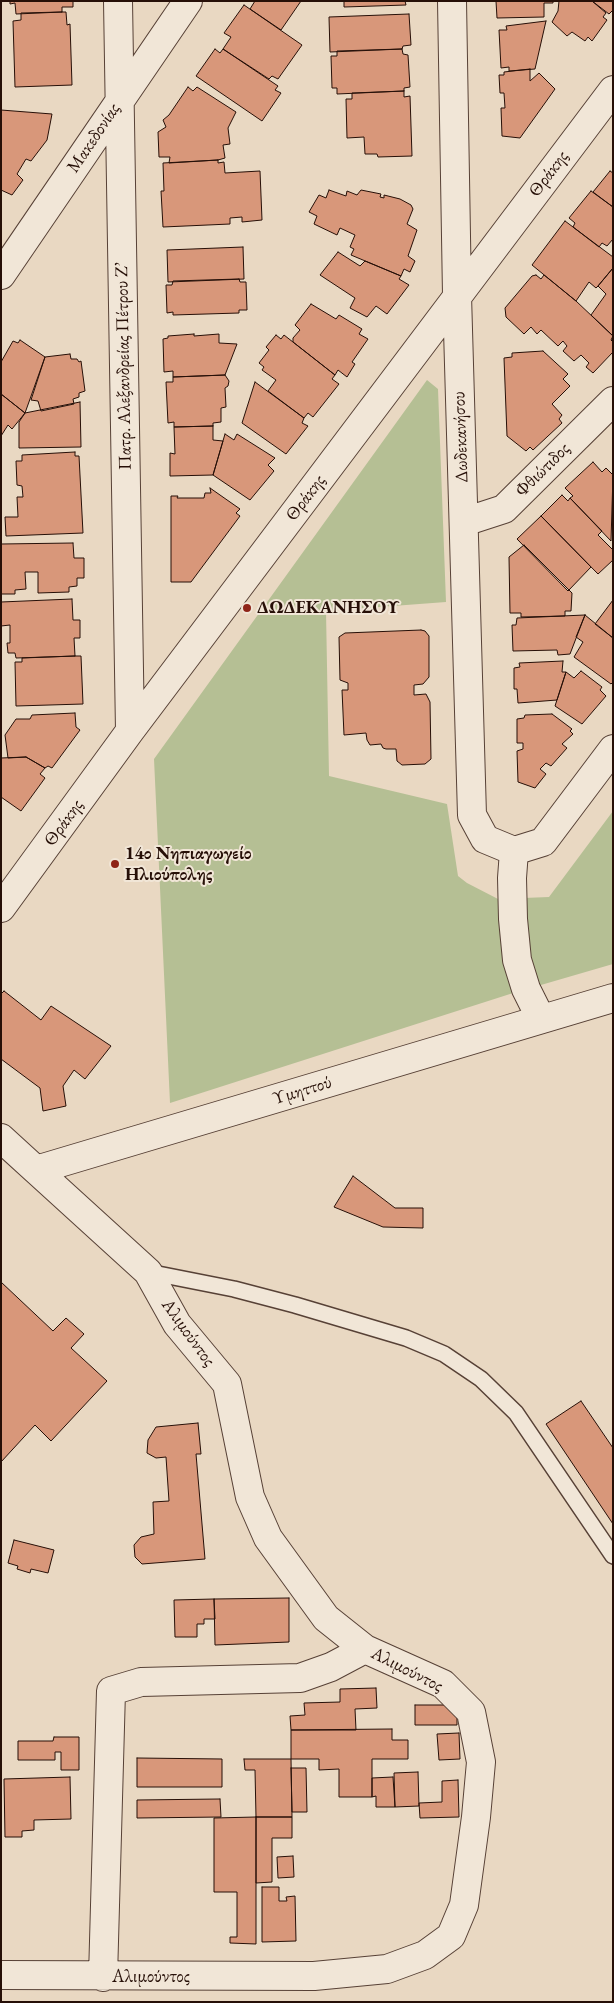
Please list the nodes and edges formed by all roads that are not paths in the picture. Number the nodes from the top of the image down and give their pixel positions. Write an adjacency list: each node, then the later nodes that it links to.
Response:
1 (118, 1): 5 (street, Πατρ. Αλεξανδρείας Πέτρου Ζ’)
2 (188, 1): 5 (street, Μακεδονίας)
3 (452, 1): 7 (street, Δωδεκανήσου)
4 (613, 90): 7 (street, Θράκης)
5 (120, 99): 6 (street, Μακεδονίας); 10 (street, Πατρ. Αλεξανδρείας Πέτρου Ζ’)
6 (1, 275)
7 (457, 296): 9 (street, Δωδεκανήσου); 10 (street, Θράκης)
8 (613, 401): 9 (street, Φθιώτιδος)
9 (464, 522): 12 (street, Δωδεκανήσου)
10 (130, 731): 13 (street, Θράκης)
11 (613, 749): 12 (street)
12 (514, 851): 15 (street)
13 (1, 908)
14 (613, 998): 15 (street, Υμηττού)
15 (541, 1019): 17 (street, Υμηττού)
16 (1, 1138): 17 (street)
17 (36, 1170): 18 (street, Αλιμούντος)
18 (148, 1272): 19 (lane); 20 (street, Αλιμούντος)
19 (613, 1556)
20 (365, 1649): 22 (street); 22 (street, Αλιμούντος)
21 (1, 1975): 22 (street, Αλιμούντος)
22 (103, 1977)

